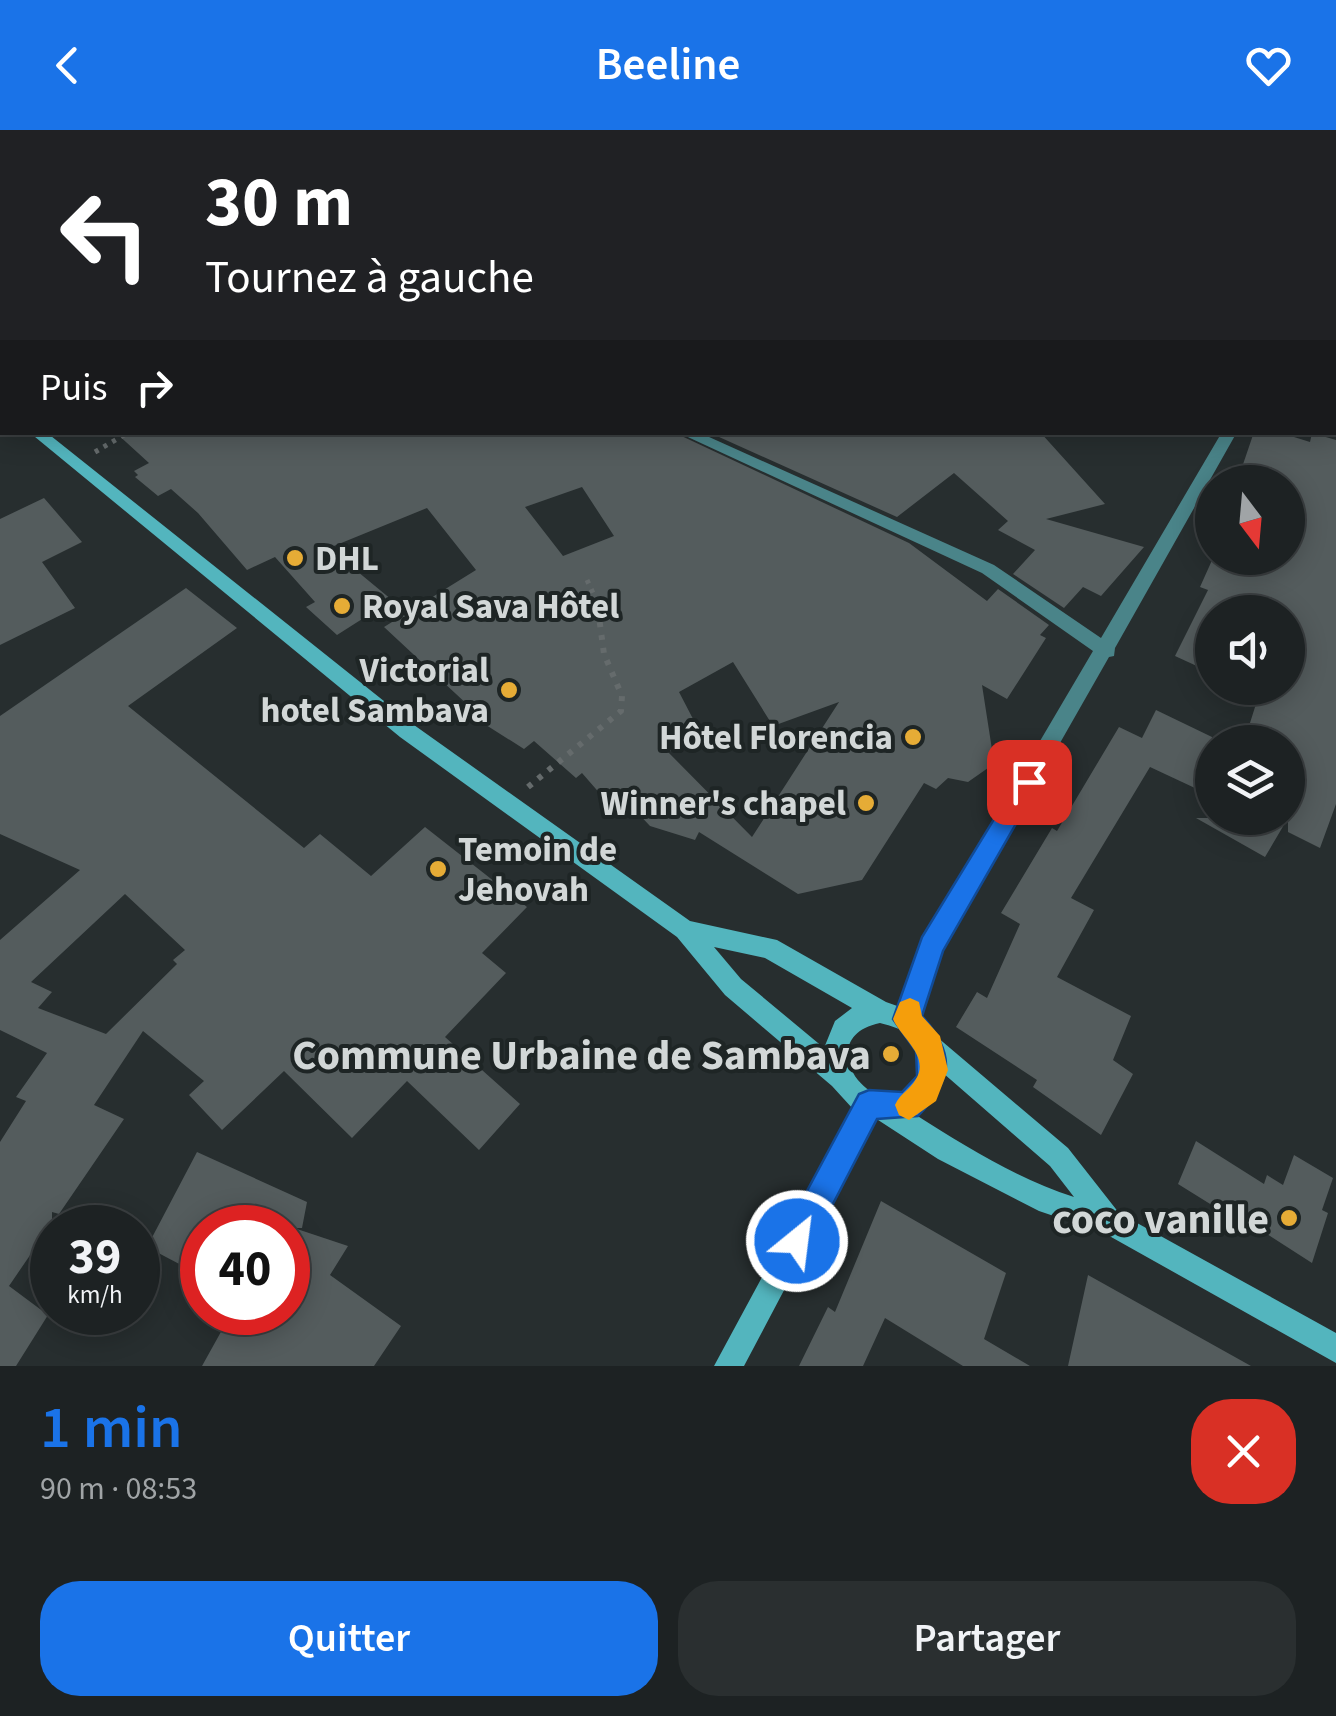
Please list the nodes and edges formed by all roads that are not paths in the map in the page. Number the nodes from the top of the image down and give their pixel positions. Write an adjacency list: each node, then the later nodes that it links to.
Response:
1 (40, 435): 5 (main road)
2 (691, 435): 4 (street)
3 (1228, 435): 4 (street)
4 (1106, 651): 7 (street)
5 (684, 930): 6 (main road); 9 (main road)
6 (880, 1011): 7 (main road); 9 (main road)
7 (907, 1019): 8 (main road)
8 (930, 1046): 10 (main road); 11 (main road)
9 (840, 1077): 10 (main road)
10 (876, 1106): 11 (main road); 13 (main road)
11 (1110, 1222): 12 (main road)
12 (1336, 1349)
13 (728, 1366)

